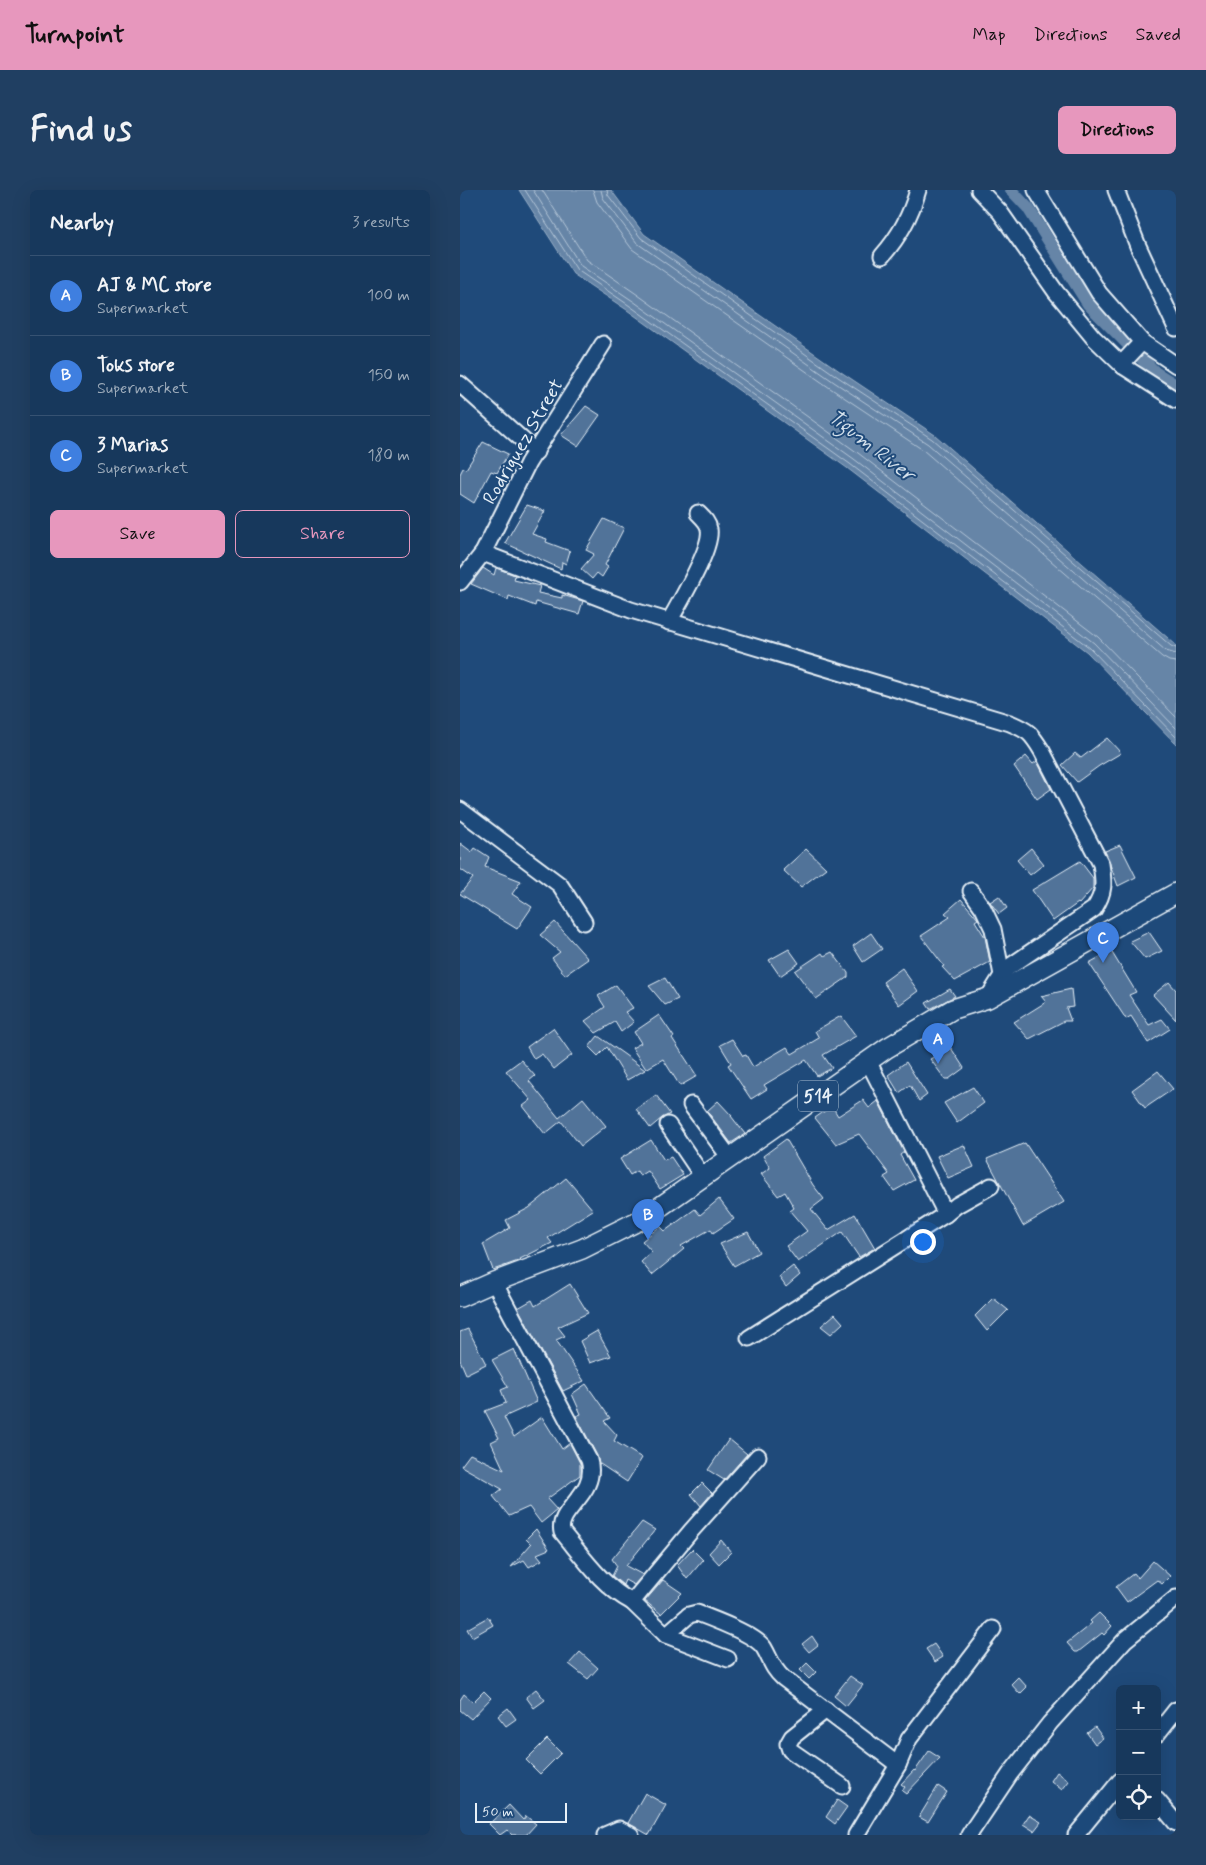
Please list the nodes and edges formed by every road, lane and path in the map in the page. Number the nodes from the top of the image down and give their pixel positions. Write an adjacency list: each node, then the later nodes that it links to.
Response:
1 (918, 190): 5 (street)
2 (979, 190): 9 (street)
3 (1036, 190): 7 (street)
4 (1116, 190): 6 (street)
5 (882, 256)
6 (1176, 328)
7 (1141, 343): 9 (street); 10 (street)
8 (604, 344): 13 (street, Rodriguez Street)
9 (1125, 362): 12 (street)
10 (1176, 365)
11 (460, 384): 13 (street)
12 (1176, 400)
13 (536, 452): 15 (street, Rodriguez Street)
14 (698, 514): 17 (street)
15 (483, 552): 16 (street, Rodriguez Street); 17 (street)
16 (460, 582)
17 (669, 622): 22 (street)
18 (460, 810): 21 (street)
19 (971, 891): 22 (street)
20 (1176, 893): 23 (main road, 514)
21 (584, 922)
22 (1002, 975): 23 (street)
23 (988, 998): 24 (main road, 514)
24 (868, 1061): 27 (main road, 514); 30 (street)
25 (691, 1105): 27 (street)
26 (668, 1125): 28 (street)
27 (730, 1158): 28 (main road, 514)
28 (704, 1176): 31 (main road, 514)
29 (991, 1186): 30 (street)
30 (946, 1214): 33 (street)
31 (494, 1282): 32 (main road, 514); 36 (street)
32 (460, 1297)
33 (749, 1338)
34 (758, 1456): 36 (street)
35 (1176, 1598): 51 (street)
36 (632, 1602): 38 (street)
37 (993, 1629): 43 (street)
38 (666, 1635): 39 (street); 40 (street)
39 (728, 1659)
40 (826, 1710): 43 (street); 45 (street)
41 (1173, 1720): 42 (street)
42 (1161, 1730)
43 (898, 1765): 50 (street)
44 (1116, 1785): 52 (street)
45 (842, 1786)
46 (1161, 1805): 47 (street)
47 (1176, 1823)
48 (605, 1835): 49 (street)
49 (630, 1835)
50 (856, 1835)
51 (969, 1835)
52 (1076, 1835)

